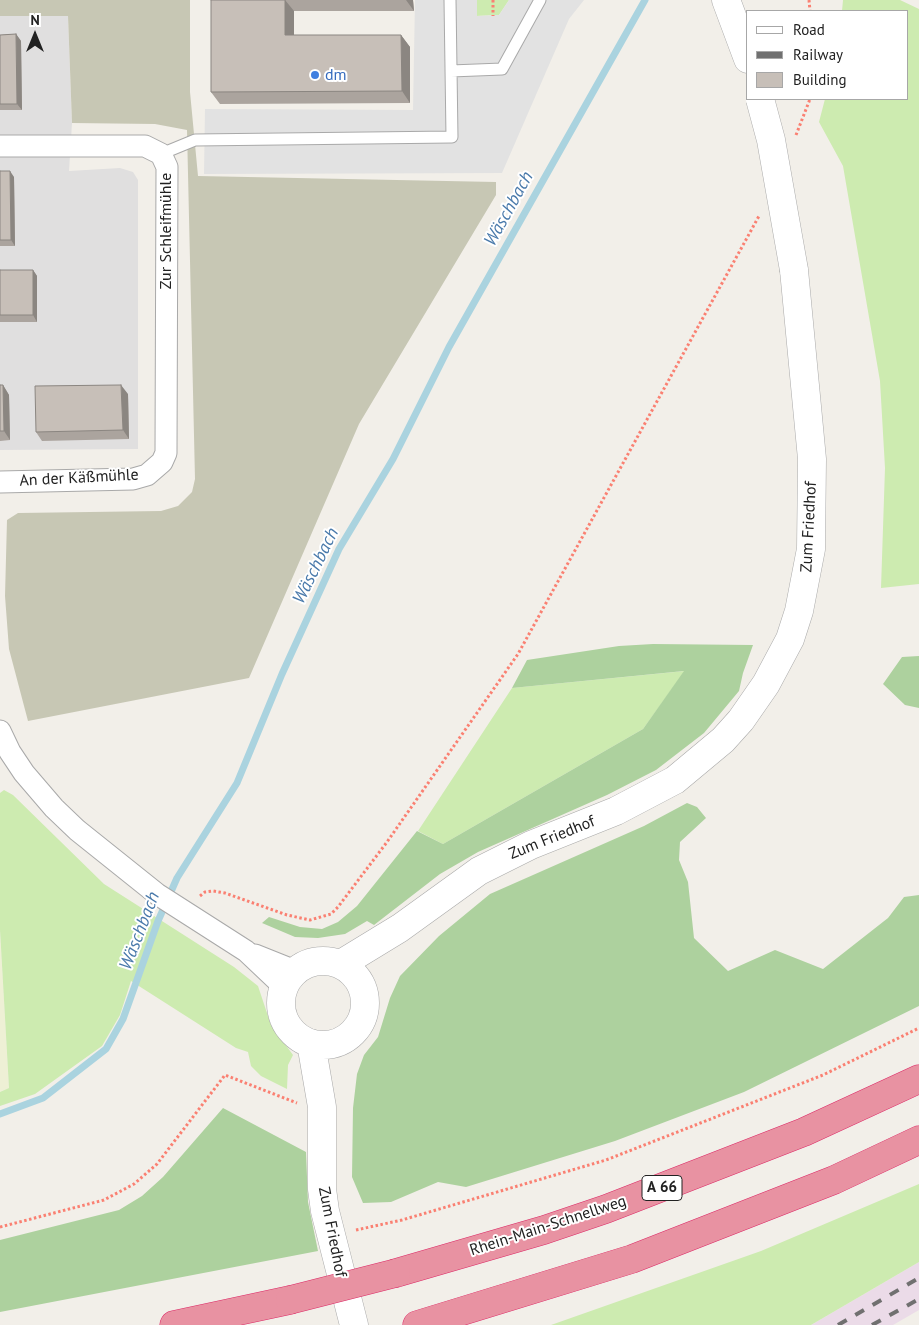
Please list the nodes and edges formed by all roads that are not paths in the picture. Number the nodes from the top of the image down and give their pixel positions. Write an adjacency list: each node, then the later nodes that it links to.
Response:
1 (450, 0): 5 (lane)
2 (540, 0): 5 (lane)
3 (726, 0): 4 (street)
4 (746, 54)
5 (451, 71): 8 (lane)
6 (760, 100): 12 (street, Zum Friedhof, bridge)
7 (0, 146): 8 (street, Zur Schleifmühle)
8 (161, 154): 9 (street, Zur Schleifmühle)
9 (156, 469): 10 (street, An der Käßmühle)
10 (0, 482)
11 (0, 731): 14 (street)
12 (400, 928): 13 (street, Zum Friedhof); 15 (street, Zum Friedhof)
13 (341, 964): 14 (street); 15 (street)
14 (289, 979): 16 (street)
15 (362, 985): 16 (street)
16 (324, 1043): 20 (street, Zum Friedhof)
17 (919, 1079): 19 (highway, Rhein-Main-Schnellweg / A 66, bridge)
18 (919, 1140): 21 (highway)
19 (174, 1325)
20 (354, 1325)
21 (418, 1325)

